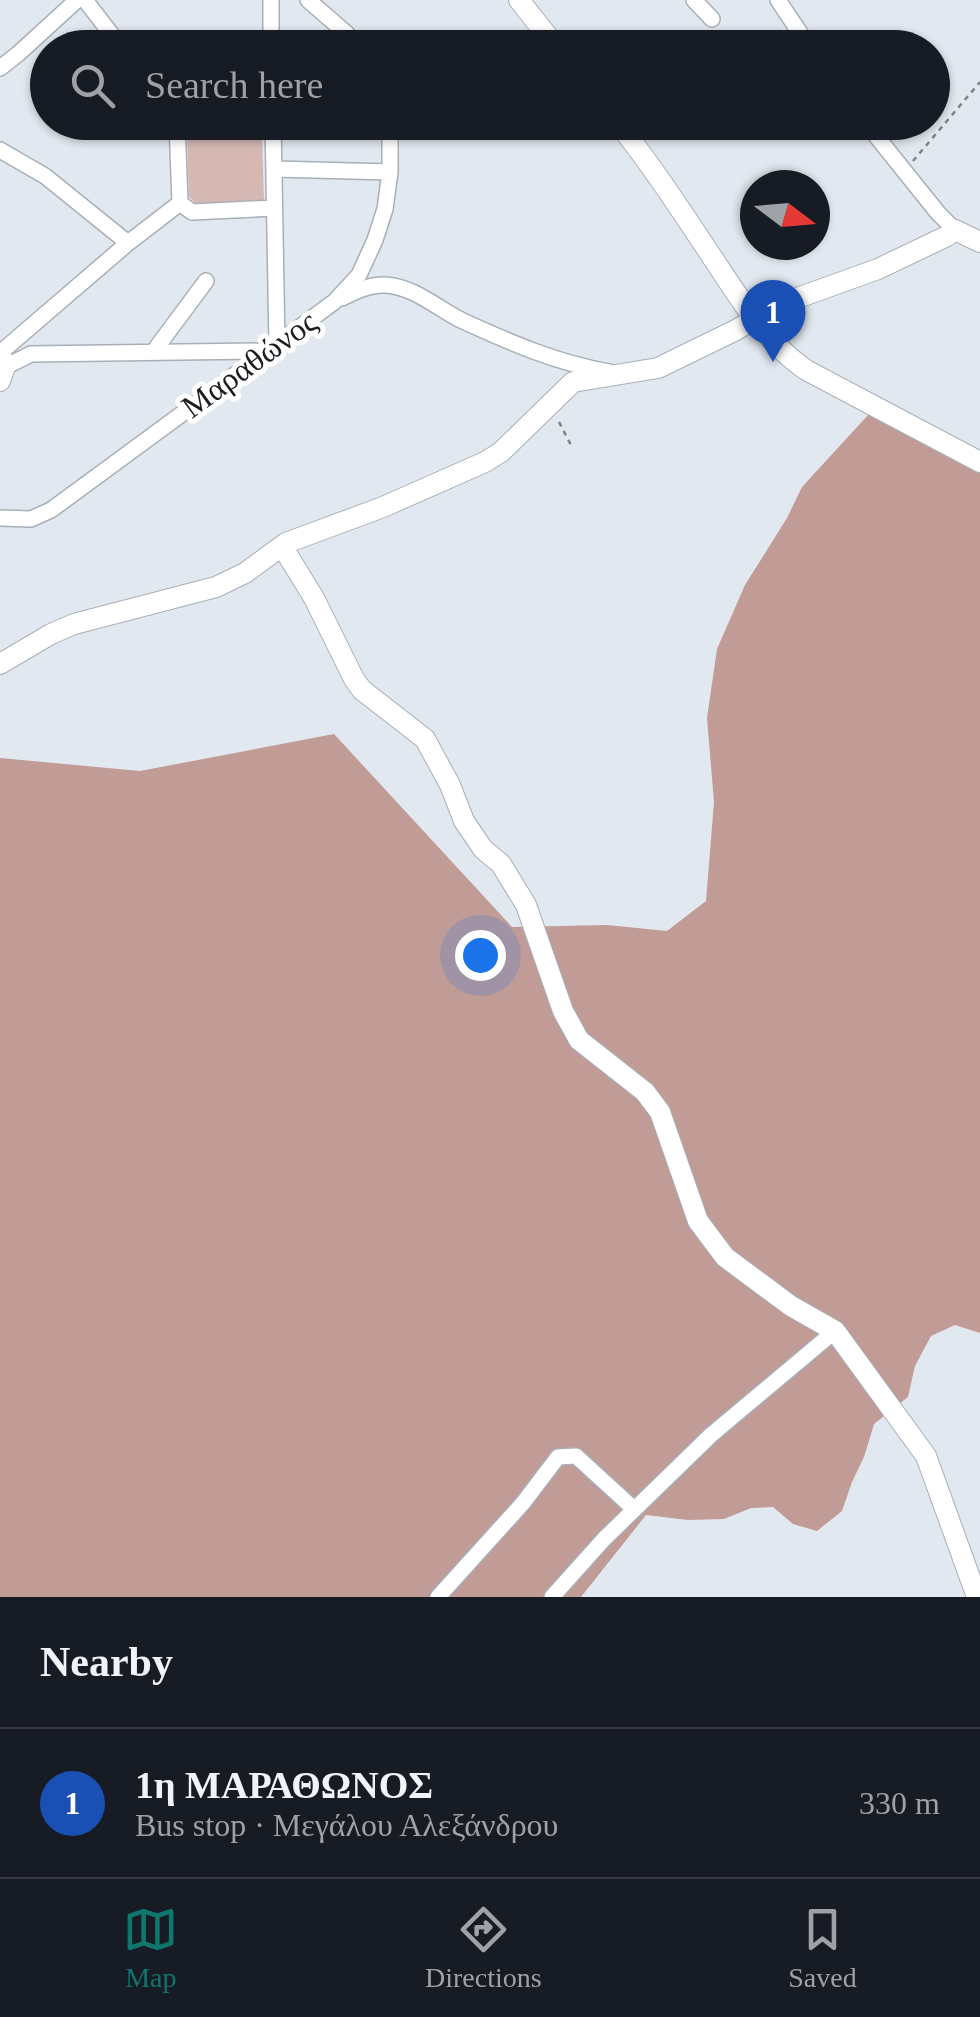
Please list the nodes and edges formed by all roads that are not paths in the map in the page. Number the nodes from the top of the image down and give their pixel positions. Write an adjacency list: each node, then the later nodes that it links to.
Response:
1 (77, 0): 9 (street)
2 (84, 0): 10 (street)
3 (270, 0): 11 (street)
4 (308, 0): 12 (street)
5 (519, 0): 13 (street)
6 (694, 0): 8 (street)
7 (778, 0): 14 (street)
8 (712, 20)
9 (44, 30)
10 (108, 30)
11 (271, 30)
12 (343, 30)
13 (543, 30)
14 (798, 30)
15 (30, 43): 16 (street)
16 (0, 68)
17 (178, 140): 25 (street)
18 (274, 140): 23 (street)
19 (390, 140): 24 (street, Μαραθώνος)
20 (632, 140): 32 (street)
21 (879, 140): 27 (street)
22 (0, 150): 29 (street)
23 (275, 169): 24 (street); 26 (street)
24 (390, 172): 31 (street, Μαραθώνος)
25 (180, 203): 26 (street); 29 (street)
26 (274, 208): 34 (street)
27 (955, 230): 28 (street); 32 (street)
28 (980, 242)
29 (128, 244): 33 (street)
30 (206, 280): 35 (street)
31 (334, 302): 34 (street, Μαραθώνος); 38 (street)
32 (754, 318): 38 (street); 39 (street)
33 (21, 334): 36 (street); 37 (street)
34 (271, 348): 35 (street); 40 (street, Μαραθώνος)
35 (154, 351): 36 (street)
36 (31, 354): 37 (street)
37 (2, 367)
38 (620, 374): 41 (street)
39 (980, 462)
40 (0, 518)
41 (282, 546): 42 (street); 43 (street)
42 (0, 664)
43 (835, 1331): 44 (street); 45 (street)
44 (634, 1510): 46 (street); 47 (street)
45 (976, 1582)
46 (438, 1597)
47 (552, 1597)

